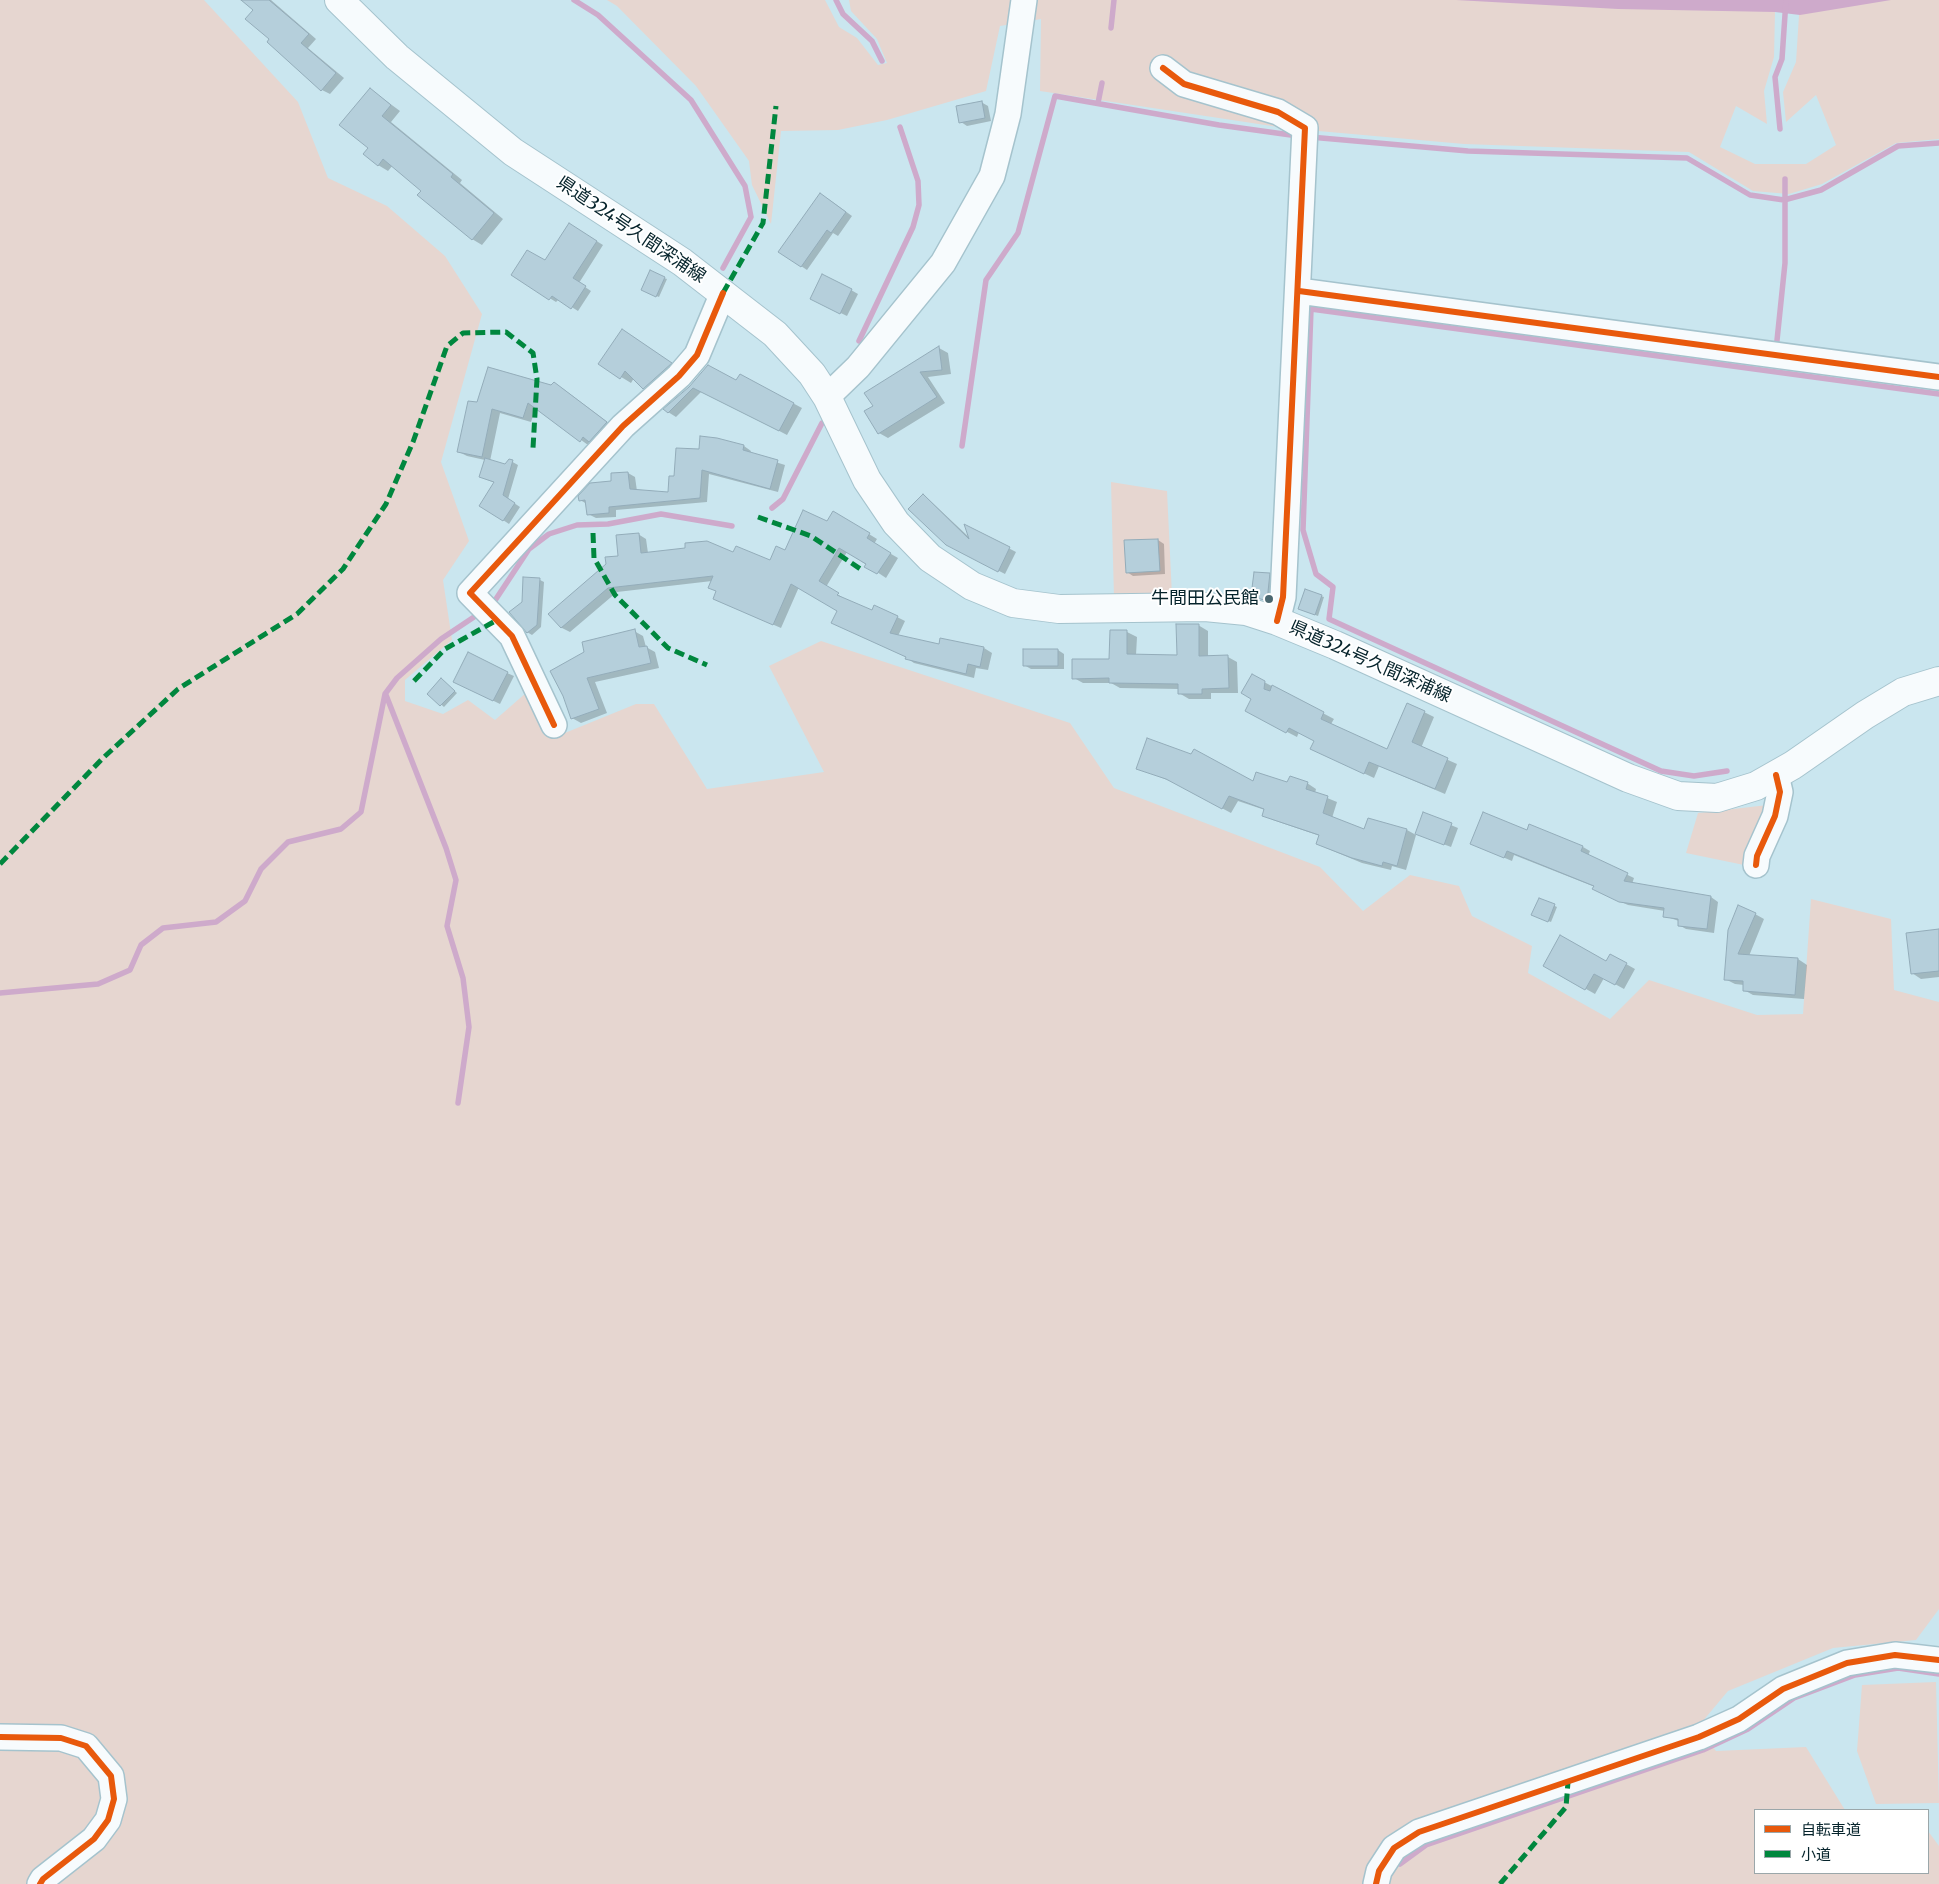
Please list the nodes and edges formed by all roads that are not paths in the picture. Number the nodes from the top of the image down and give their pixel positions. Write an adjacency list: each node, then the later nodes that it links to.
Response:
1 (339, 0): 5 (main road, 県道324号久間深浦線)
2 (1024, 0): 7 (street)
3 (1163, 68): 4 (street)
4 (1299, 290): 6 (street); 8 (street)
5 (723, 293): 7 (main road, 県道324号久間深浦線); 10 (street)
6 (1939, 377)
7 (827, 397): 8 (main road, 県道324号久間深浦線)
8 (1277, 621): 11 (main road, 県道324号久間深浦線)
9 (1939, 681): 11 (main road, 県道324号久間深浦線)
10 (554, 725)
11 (1776, 775): 12 (street)
12 (1756, 865)
13 (1939, 1660): 16 (street)
14 (0, 1737): 15 (street)
15 (40, 1884)
16 (1376, 1884)

